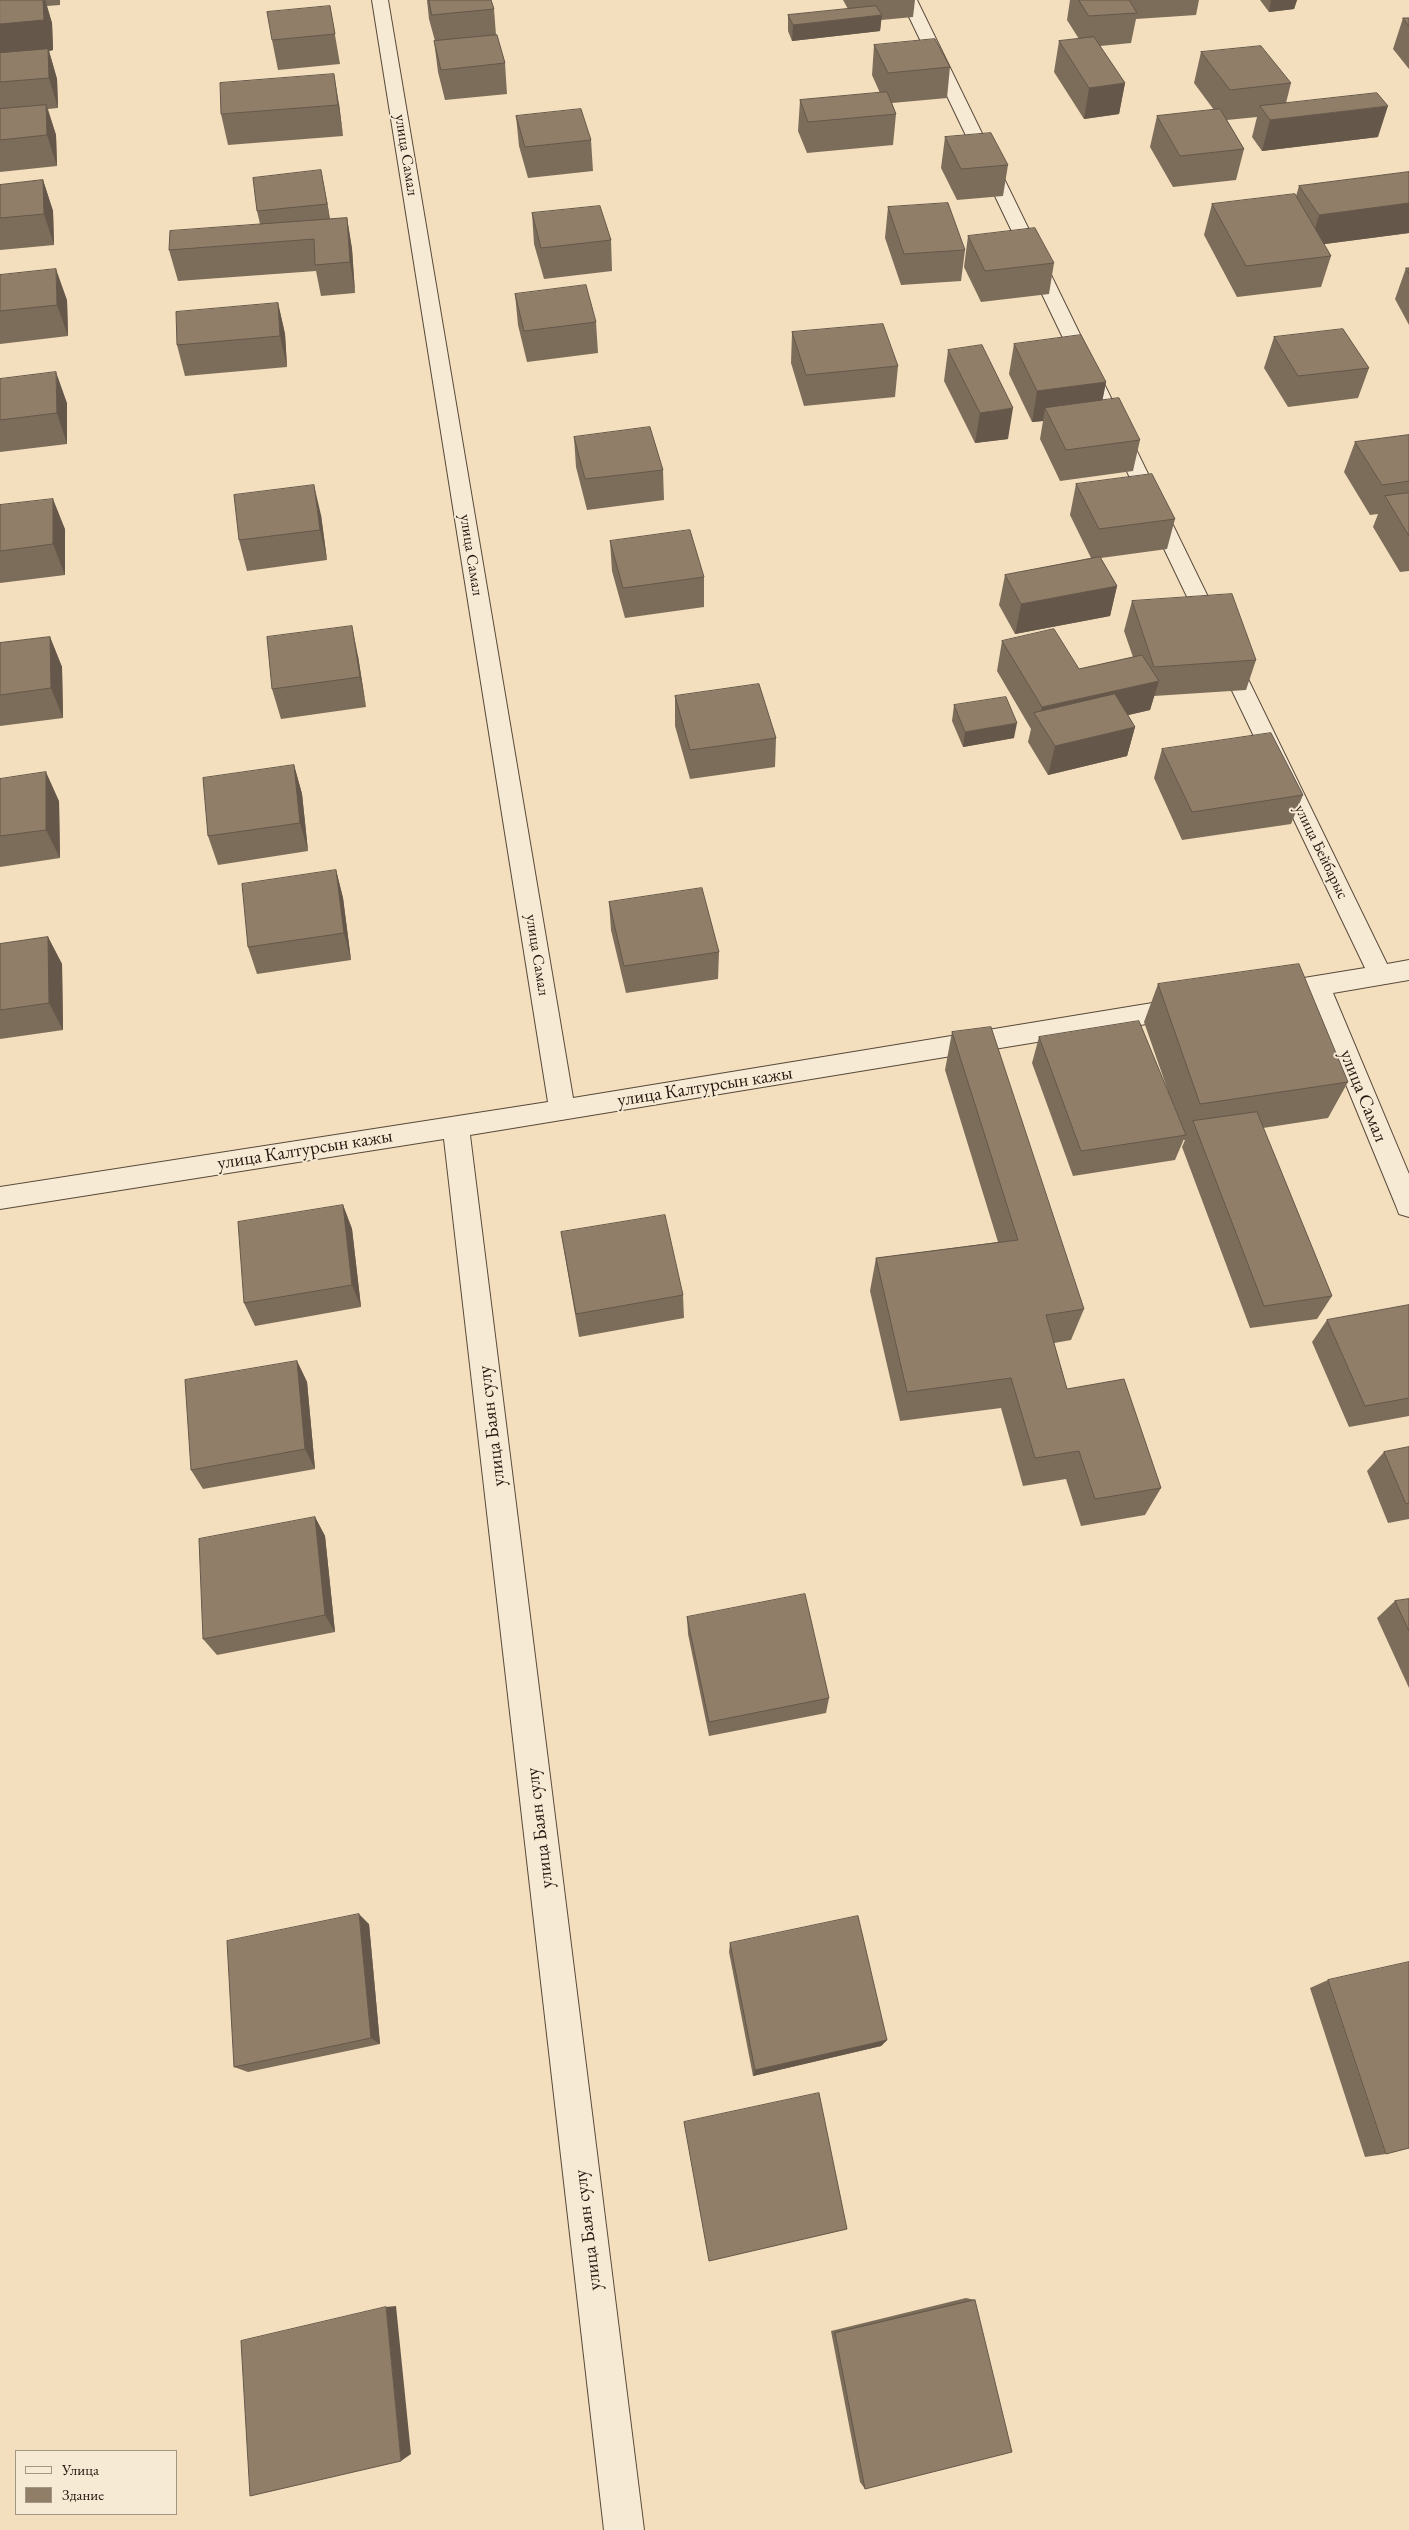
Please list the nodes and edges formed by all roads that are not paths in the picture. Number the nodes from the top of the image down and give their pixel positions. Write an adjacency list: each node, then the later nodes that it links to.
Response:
1 (380, 0): 8 (street, улица Самал)
2 (909, 0): 4 (street, улица Бейбарыс)
3 (1409, 970): 4 (street)
4 (1380, 974): 5 (street)
5 (1318, 986): 6 (street); 11 (street, улица Самал)
6 (1249, 997)
7 (1210, 1004): 8 (street, улица Калтурсын кажы)
8 (562, 1110): 9 (street, улица Калтурсын кажы)
9 (456, 1126): 10 (street, улица Калтурсын кажы); 12 (street, улица Баян сулу)
10 (0, 1198)
11 (1409, 1206)
12 (624, 2530)

